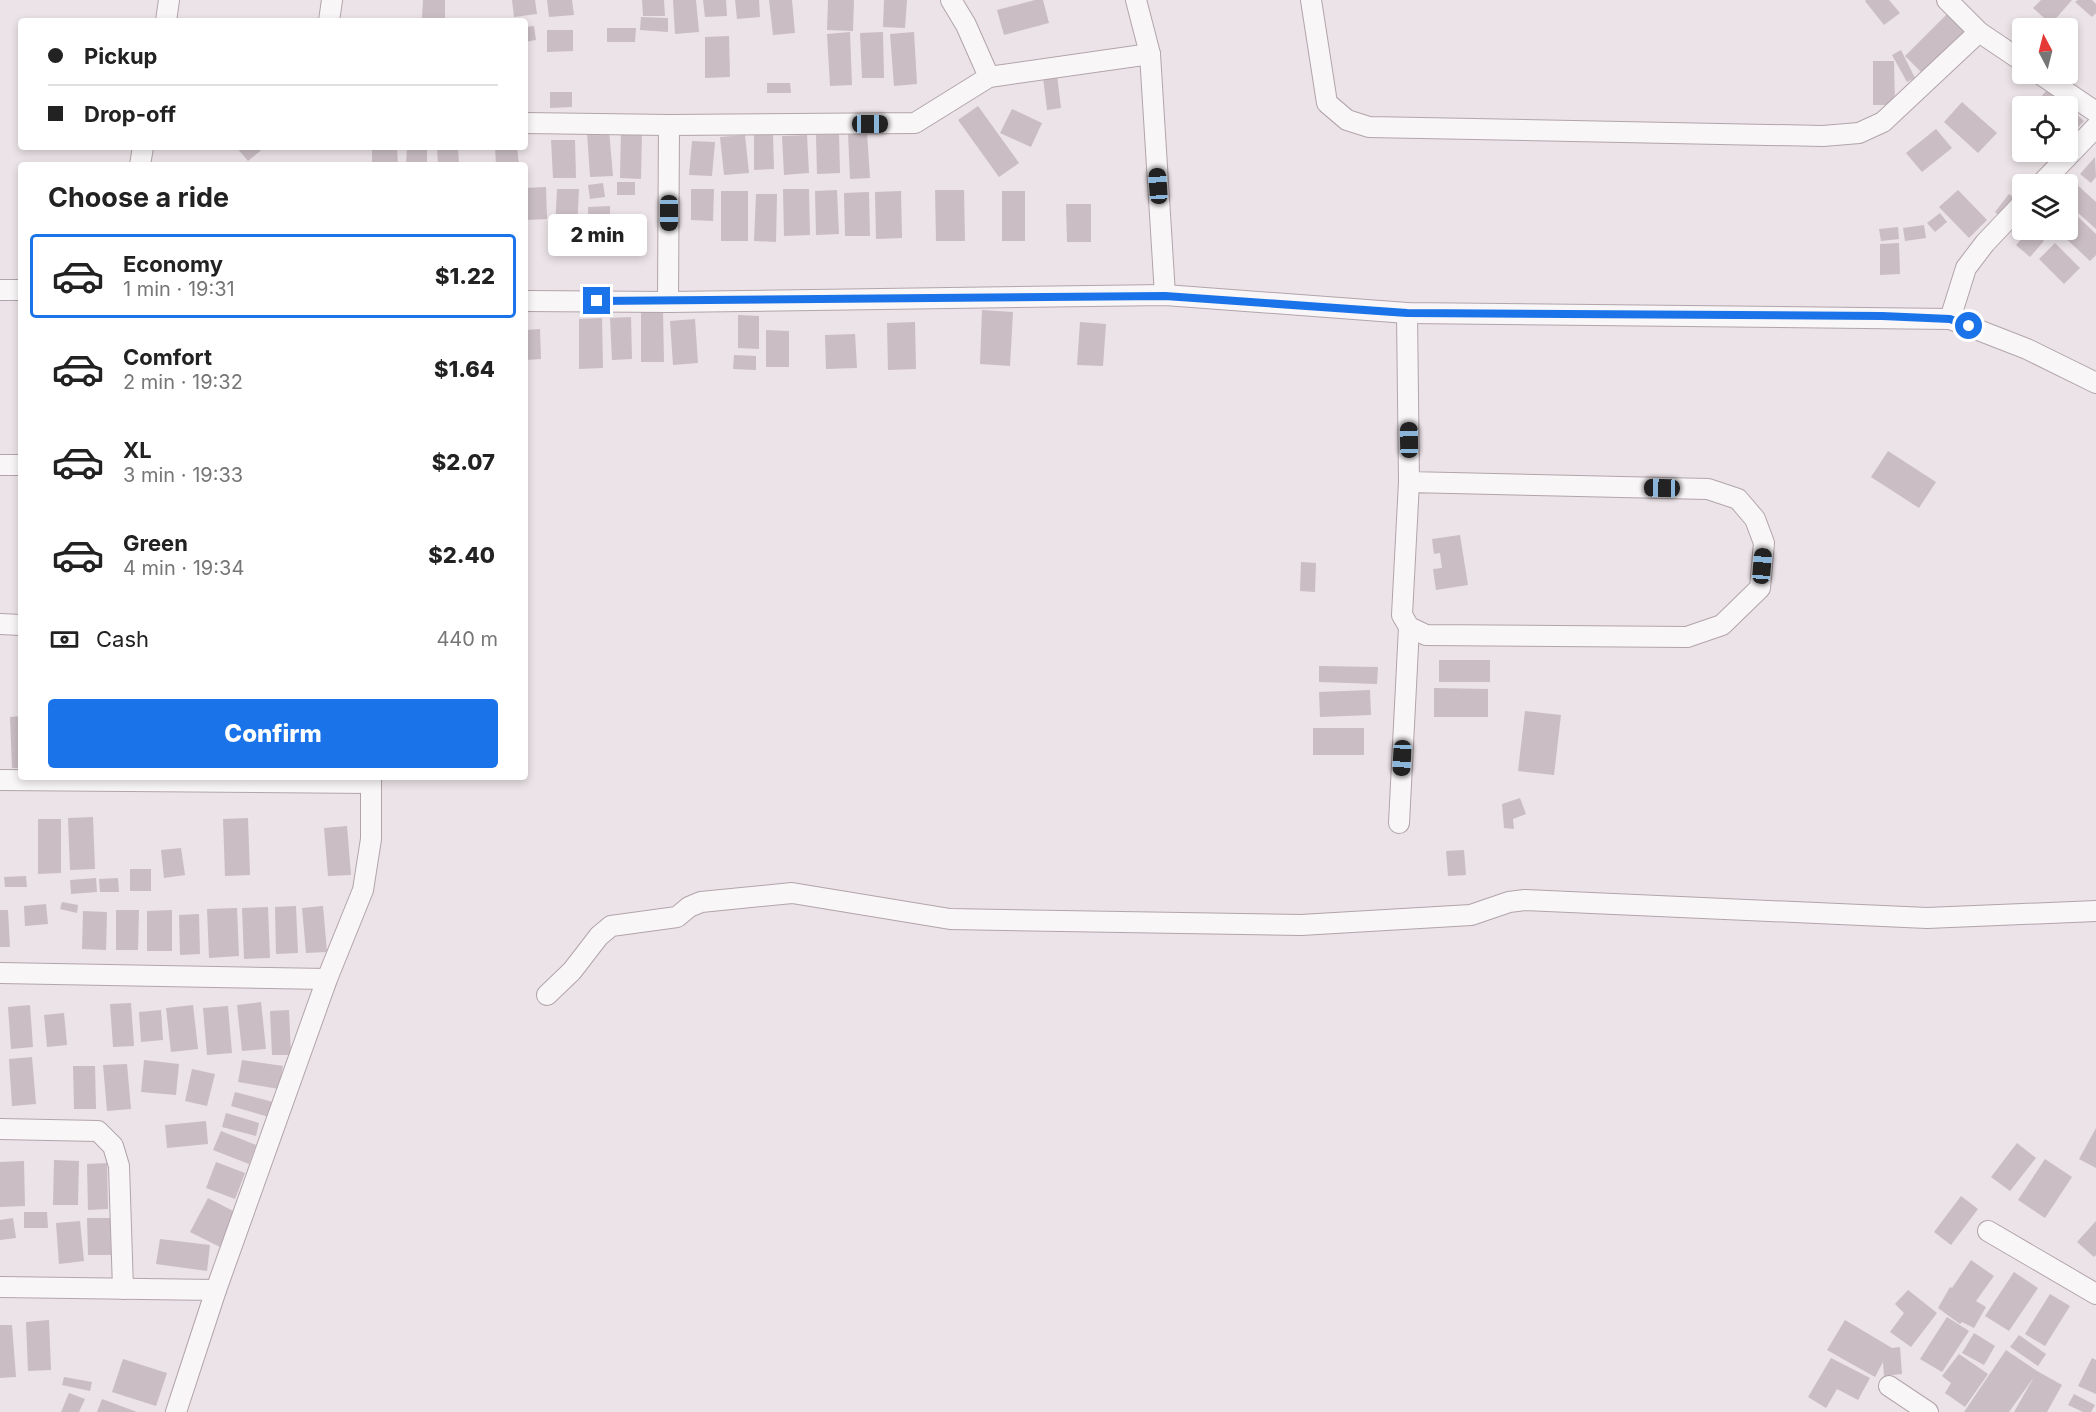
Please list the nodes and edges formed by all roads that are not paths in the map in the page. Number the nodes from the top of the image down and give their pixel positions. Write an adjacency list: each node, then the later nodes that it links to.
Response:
1 (169, 0): 7 (street)
2 (332, 0): 8 (street)
3 (951, 0): 12 (street)
4 (1136, 0): 10 (street)
5 (1311, 0): 9 (street)
6 (1947, 0): 9 (street)
7 (166, 18)
8 (329, 18)
9 (1979, 32): 11 (street)
10 (1150, 54): 12 (street); 22 (street)
11 (2012, 55)
12 (989, 77): 16 (street)
13 (2055, 84): 14 (street)
14 (2096, 112)
15 (528, 123): 16 (street)
16 (669, 125): 24 (street)
17 (2096, 127): 18 (street)
18 (2051, 174)
19 (2012, 215): 26 (street)
20 (0, 290): 21 (street)
21 (18, 290)
22 (1165, 296): 24 (street); 25 (street)
23 (528, 301): 24 (street)
24 (668, 302)
25 (1407, 313): 26 (street); 30 (street)
26 (1950, 319): 27 (street)
27 (2096, 383)
28 (0, 465): 29 (street)
29 (18, 465)
30 (1409, 482): 33 (street); 33 (street)
31 (0, 624): 32 (street)
32 (18, 625)
33 (1409, 627): 37 (street)
34 (0, 780): 35 (street)
35 (206, 780): 36 (street)
36 (371, 780): 40 (street)
37 (1399, 823)
38 (2096, 911): 41 (street)
39 (0, 973): 40 (street)
40 (327, 979): 46 (street)
41 (547, 995)
42 (0, 1129): 45 (street)
43 (1988, 1231): 47 (street)
44 (0, 1287): 45 (street)
45 (123, 1289): 46 (street)
46 (216, 1290): 49 (street)
47 (2096, 1294)
48 (1889, 1386): 50 (street)
49 (176, 1412)
50 (1928, 1412)

